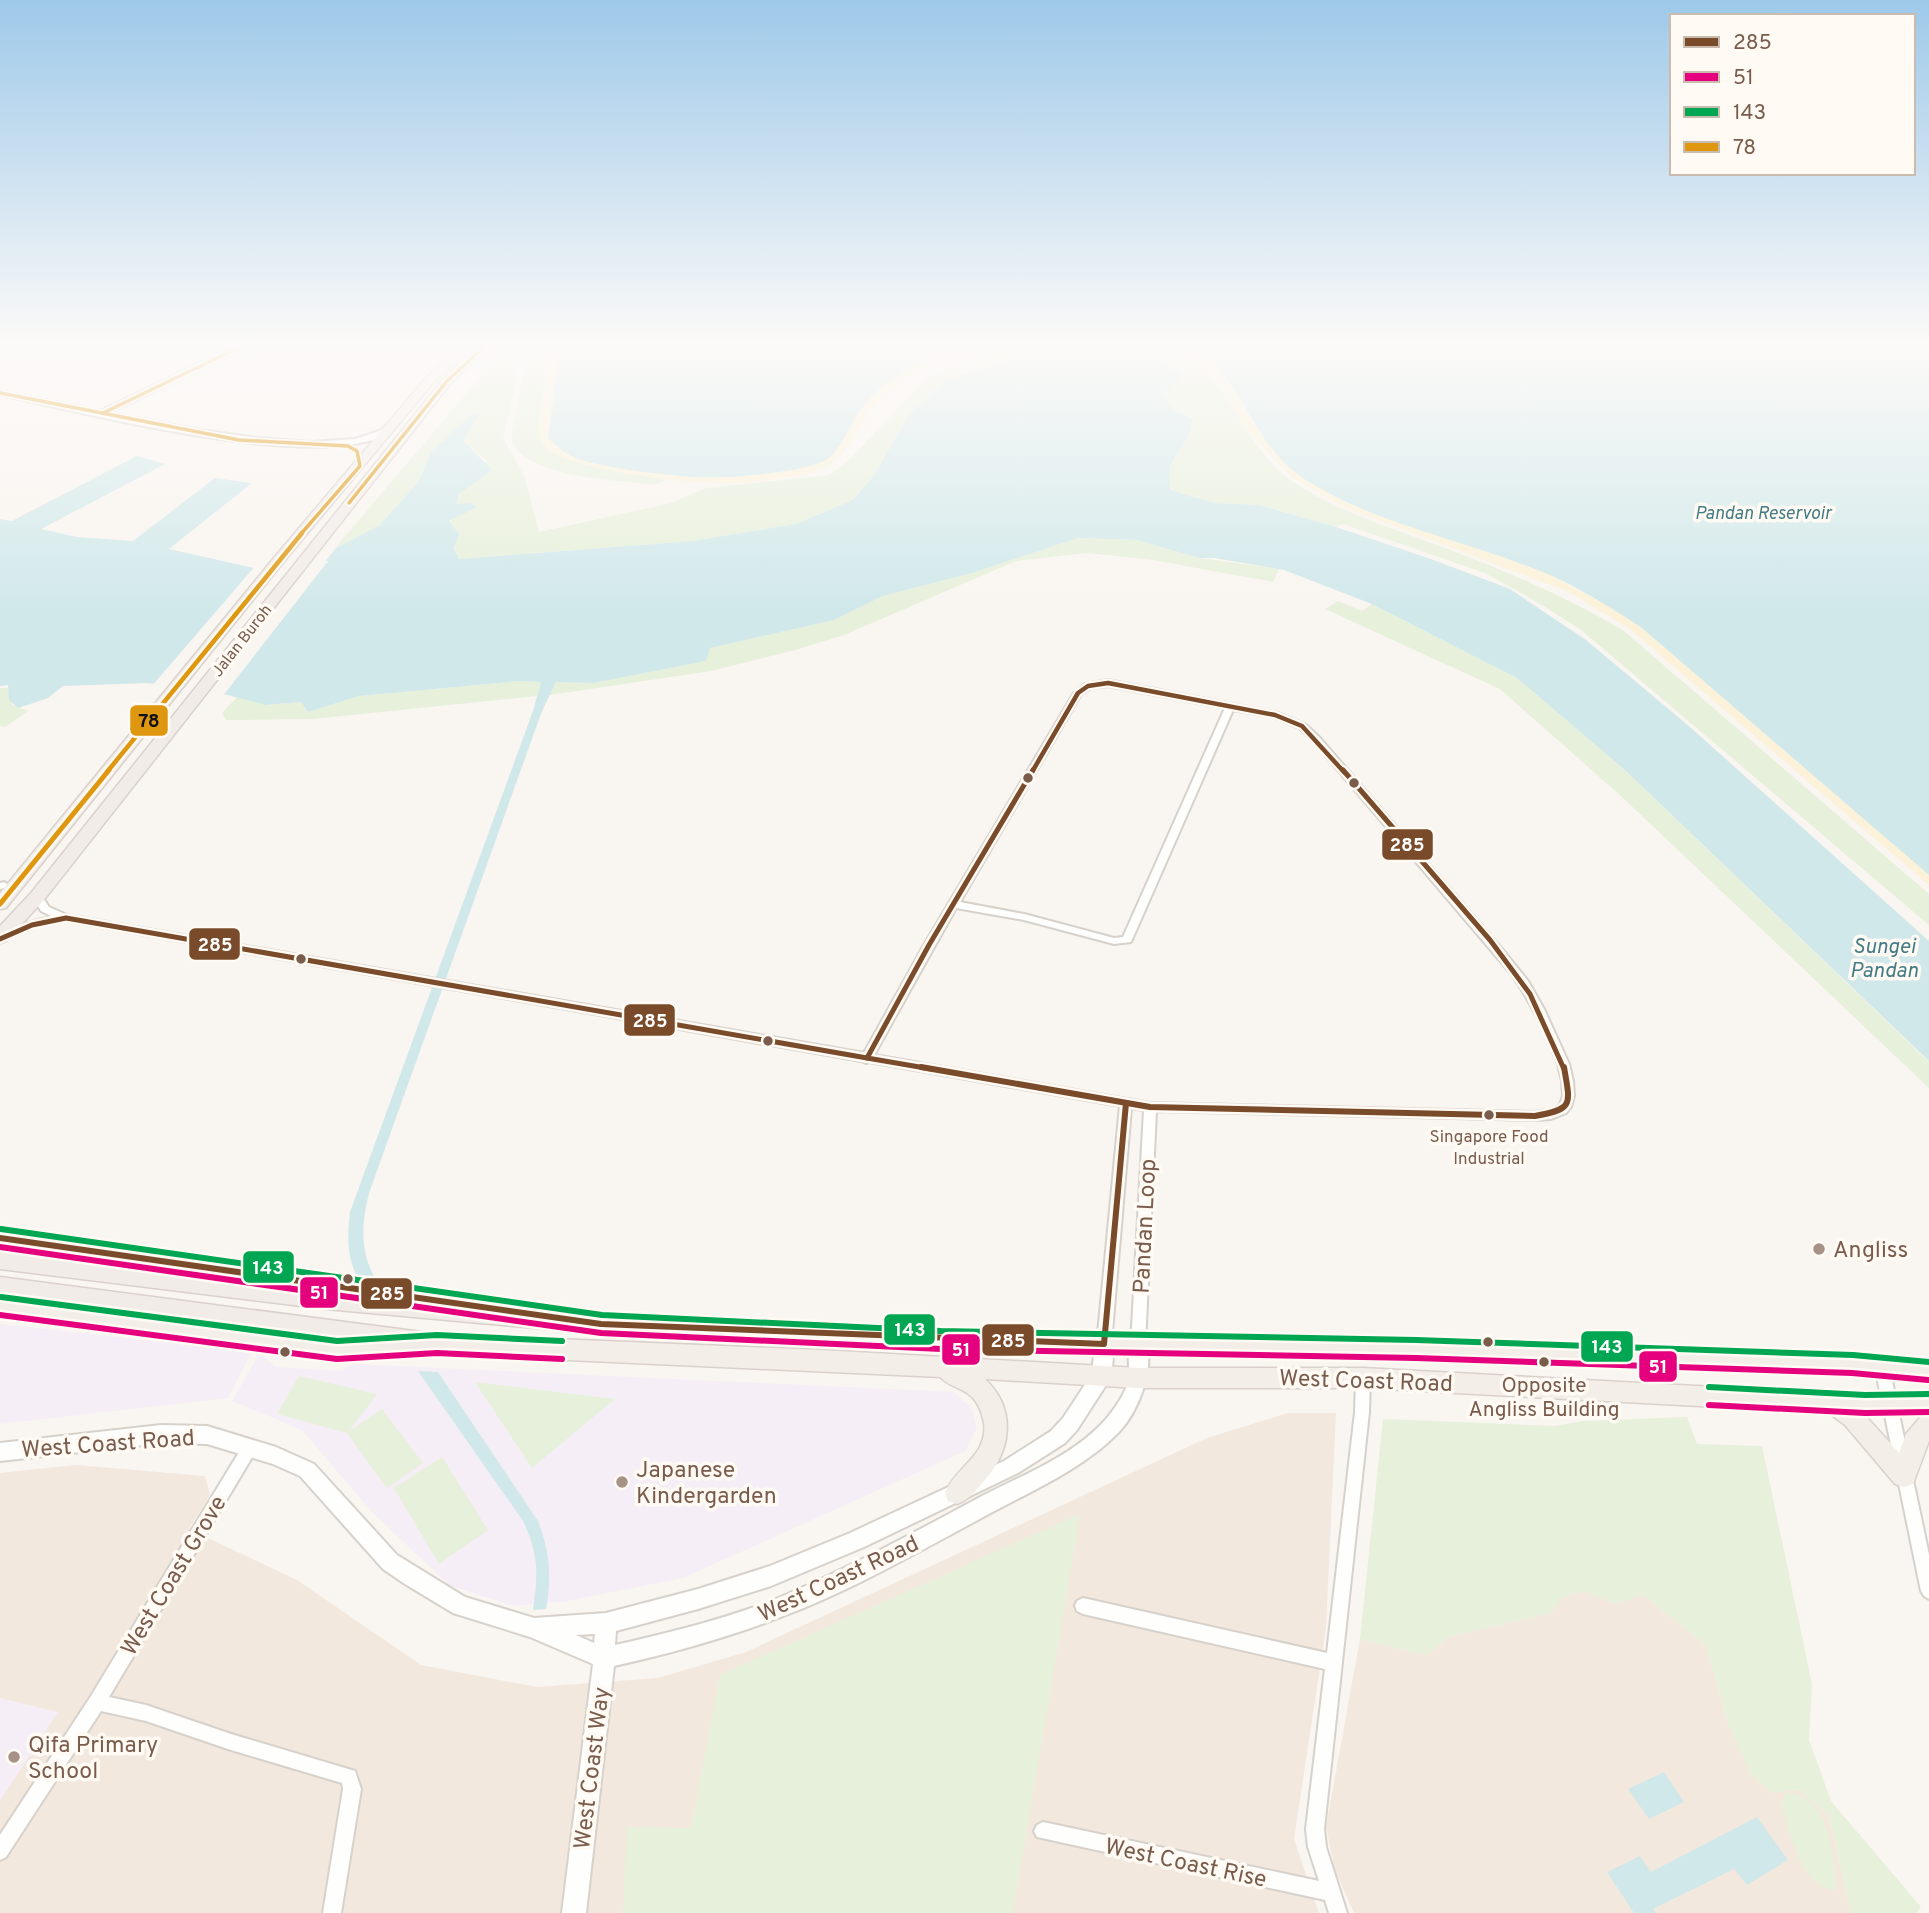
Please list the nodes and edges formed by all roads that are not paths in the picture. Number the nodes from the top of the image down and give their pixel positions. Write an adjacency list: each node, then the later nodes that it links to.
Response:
1 (215, 435): 5 (street)
2 (378, 435): 5 (street)
3 (385, 435): 6 (highway, Jalan Buroh)
4 (404, 435): 10 (highway, Jalan Buroh)
5 (327, 444): 6 (street)
6 (360, 466): 8 (highway, Jalan Buroh)
7 (1230, 707): 12 (street); 12 (street); 17 (street)
8 (40, 858): 9 (highway); 11 (highway, Jalan Buroh)
9 (1, 887)
10 (37, 897): 13 (street); 14 (highway, Jalan Buroh)
11 (0, 904)
12 (954, 904): 15 (street)
13 (66, 918): 14 (street); 15 (street)
14 (0, 938)
15 (866, 1059): 16 (street)
16 (1126, 1103): 17 (street); 24 (street, Pandan Loop)
17 (1150, 1107): 25 (street, Pandan Loop)
18 (0, 1238): 22 (main road)
19 (0, 1259): 22 (highway)
20 (0, 1286): 23 (highway)
21 (0, 1306): 23 (main road)
22 (601, 1324): 24 (main road)
23 (438, 1344): 26 (main road)
24 (1104, 1344): 25 (main road); 29 (street, Pandan Loop)
25 (1138, 1345): 27 (main road, West Coast Road); 30 (street, West Coast Road)
26 (919, 1366): 29 (main road); 39 (main road)
27 (1882, 1367): 28 (main road, West Coast Road); 34 (street)
28 (1929, 1371)
29 (1101, 1376): 30 (main road); 39 (street, West Coast Road)
30 (1138, 1378): 31 (main road, West Coast Road); 44 (street, West Coast Road)
31 (1363, 1378): 32 (main road, West Coast Road); 45 (street)
32 (1835, 1402): 34 (main road, West Coast Road); 38 (main road)
33 (1929, 1403): 34 (main road, West Coast Road)
34 (1889, 1404): 38 (street)
35 (1929, 1422): 38 (main road)
36 (248, 1449): 37 (street, West Coast Road); 43 (street, West Coast Road); 46 (street, West Coast Grove)
37 (0, 1452)
38 (1904, 1476): 40 (street)
39 (957, 1493): 42 (street, West Coast Road)
40 (1929, 1591)
41 (1083, 1606): 45 (street)
42 (606, 1623): 43 (street, West Coast Road); 44 (street, West Coast Way)
43 (531, 1627): 44 (street, West Coast Road)
44 (604, 1658): 51 (street, West Coast Way)
45 (1334, 1663): 49 (street)
46 (97, 1702): 48 (street, West Coast Grove); 50 (street)
47 (1043, 1831): 49 (street, West Coast Rise)
48 (0, 1851)
49 (1330, 1892): 52 (street)
50 (332, 1913)
51 (574, 1913)
52 (1338, 1913)

